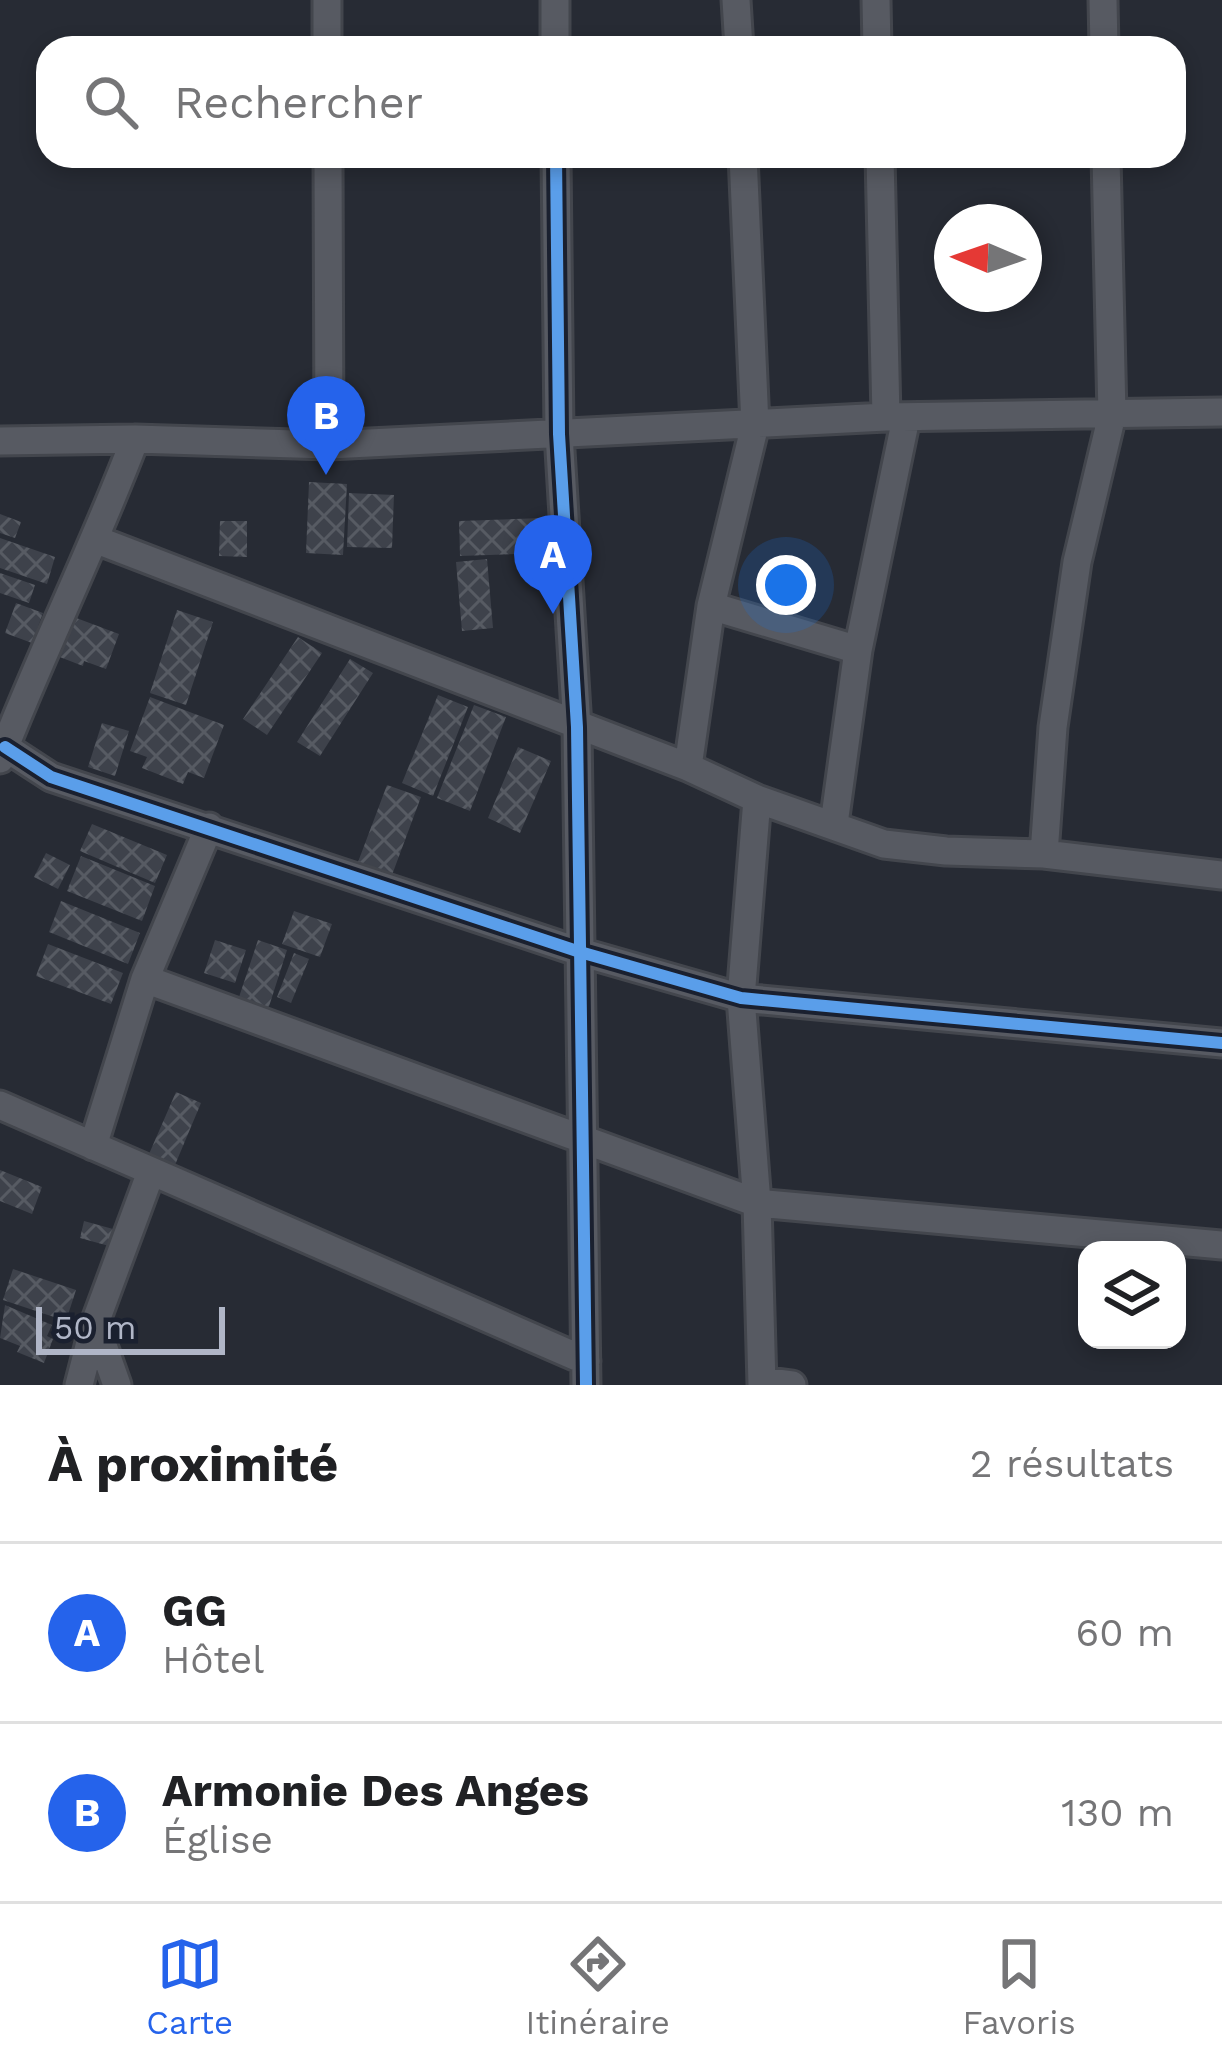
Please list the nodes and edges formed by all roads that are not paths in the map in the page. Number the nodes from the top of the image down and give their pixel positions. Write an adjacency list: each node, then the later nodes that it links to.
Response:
1 (327, 0): 6 (street)
2 (555, 0): 7 (street)
3 (736, 0): 8 (street)
4 (876, 0): 9 (street)
5 (1103, 0): 10 (street)
6 (327, 36)
7 (555, 36)
8 (738, 36)
9 (877, 36)
10 (1104, 36)
11 (328, 168): 23 (street)
12 (556, 168): 20 (street)
13 (744, 168): 19 (street)
14 (881, 168): 18 (street)
15 (1106, 168): 17 (street)
16 (1222, 412): 17 (street)
17 (1112, 415): 18 (street); 33 (street)
18 (896, 417): 19 (street); 26 (street)
19 (755, 425): 20 (street); 25 (street)
20 (559, 434): 23 (street); 27 (street)
21 (135, 439): 22 (street); 23 (street); 24 (street)
22 (0, 441)
23 (329, 445)
24 (97, 540): 27 (street); 28 (street)
25 (711, 606): 26 (street); 29 (street)
26 (859, 650): 31 (street)
27 (577, 727): 29 (street); 35 (street)
28 (2, 753): 32 (street)
29 (688, 767): 30 (street)
30 (757, 799): 31 (street); 37 (street)
31 (834, 824): 33 (street)
32 (209, 827): 35 (street); 36 (street)
33 (1044, 854): 34 (street)
34 (1222, 875)
35 (580, 952): 37 (street); 40 (street)
36 (145, 979): 40 (street); 41 (street)
37 (741, 998): 38 (street); 43 (street)
38 (1222, 1043)
39 (0, 1106): 41 (street)
40 (580, 1142): 43 (street); 46 (street)
41 (93, 1146): 42 (street)
42 (151, 1172): 45 (street); 46 (street)
43 (757, 1203): 44 (street); 47 (street)
44 (1222, 1244)
45 (95, 1323): 48 (street); 49 (street)
46 (586, 1373)
47 (762, 1383): 50 (street)
48 (79, 1385)
49 (117, 1385)
50 (792, 1385)

